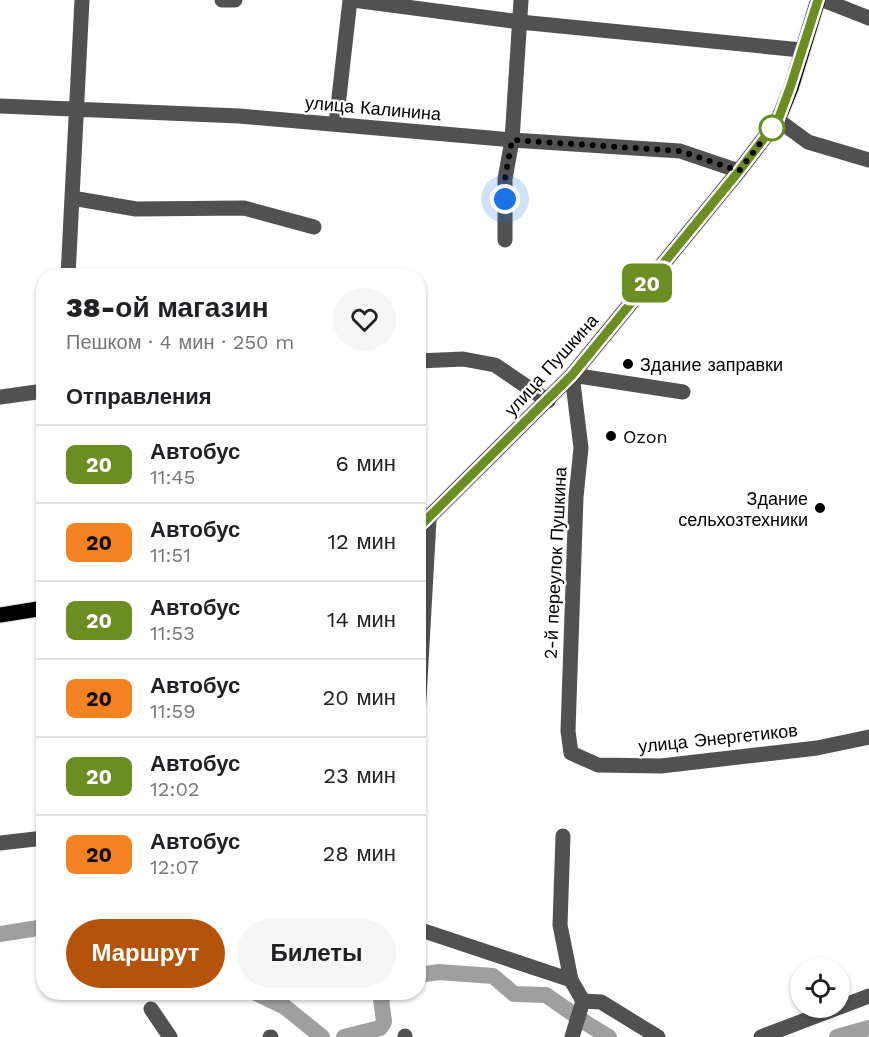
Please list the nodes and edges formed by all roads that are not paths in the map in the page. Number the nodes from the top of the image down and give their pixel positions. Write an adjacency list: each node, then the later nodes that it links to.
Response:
1 (82, 0): 11 (street)
2 (222, 0): 3 (street)
3 (235, 0)
4 (352, 0): 8 (street); 13 (street)
5 (521, 0): 8 (street)
6 (821, 0): 7 (street); 9 (main road, улица Пушкина)
7 (869, 18)
8 (520, 22): 9 (street); 14 (street)
9 (801, 50): 12 (main road, улица Пушкина)
10 (0, 105): 11 (street, улица Калинина)
11 (77, 108): 13 (street, улица Калинина); 17 (street)
12 (778, 120): 15 (street); 16 (main road, улица Пушкина)
13 (336, 124): 14 (street, улица Калинина)
14 (512, 140): 16 (street, улица Калинина); 19 (street)
15 (869, 160)
16 (739, 171): 22 (main road, улица Пушкина)
17 (72, 198): 18 (street); 20 (street)
18 (314, 227)
19 (506, 240)
20 (68, 268)
21 (426, 361): 26 (street)
22 (572, 375): 24 (street); 26 (main road, улица Пушкина); 31 (street, 2-й переулок Пушкина)
23 (36, 392): 25 (street)
24 (683, 392)
25 (0, 397)
26 (548, 401): 27 (main road, улица Пушкина)
27 (426, 522)
28 (36, 609): 29 (main road)
29 (0, 615)
30 (869, 737): 31 (street, улица Энергетиков)
31 (571, 753)
32 (563, 836): 36 (street)
33 (36, 839): 34 (street)
34 (0, 843)
35 (426, 932): 36 (street)
36 (571, 980): 38 (street)
37 (869, 996): 39 (street)
38 (583, 1001): 43 (street); 44 (street)
39 (850, 1003)
40 (152, 1009): 42 (street)
41 (810, 1018): 45 (street)
42 (170, 1037)
43 (572, 1037)
44 (658, 1037)
45 (761, 1037)

